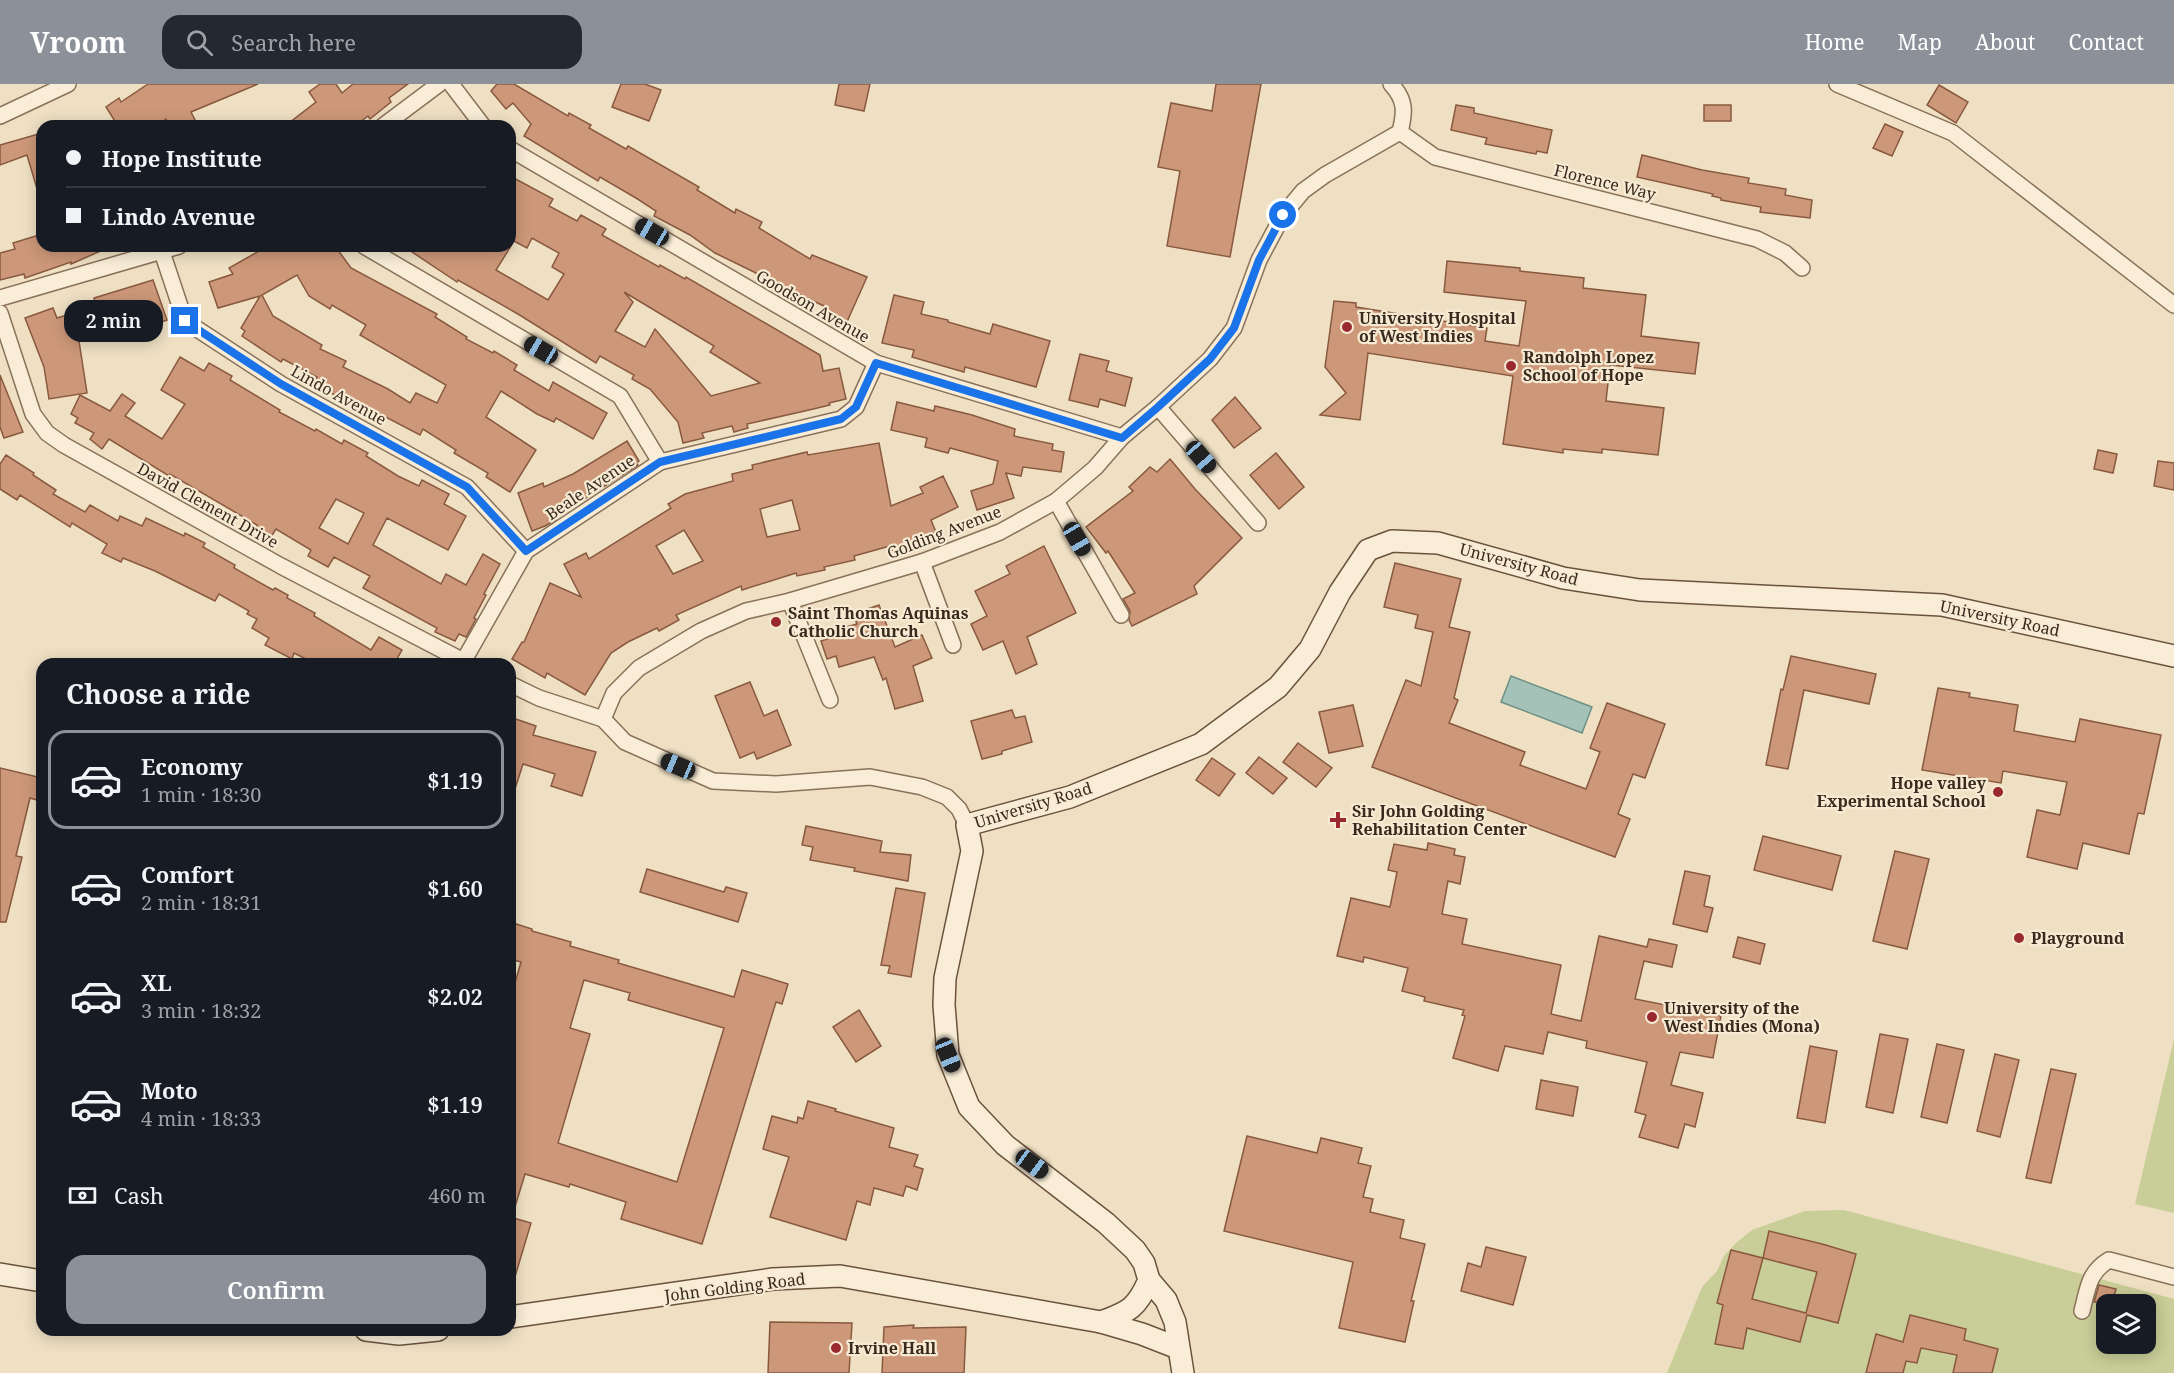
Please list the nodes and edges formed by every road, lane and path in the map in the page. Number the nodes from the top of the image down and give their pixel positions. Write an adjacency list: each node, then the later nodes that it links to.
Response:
1 (68, 84): 6 (street)
2 (439, 84): 7 (street)
3 (451, 84): 8 (street)
4 (1391, 84): 9 (street)
5 (1837, 84): 15 (street)
6 (0, 116)
7 (391, 120)
8 (478, 120)
9 (1400, 132): 13 (street, Florence Way); 18 (street, Golding Avenue)
10 (516, 153): 17 (street, Goodson Avenue)
11 (162, 252): 14 (street); 23 (street, Lindo Avenue)
12 (374, 252): 20 (street)
13 (1802, 268)
14 (0, 298)
15 (2174, 305)
16 (0, 313): 29 (street, David Clement Drive)
17 (876, 363): 19 (street, Goodson Avenue); 20 (street, Beale Avenue)
18 (1158, 407): 19 (street, Golding Avenue); 22 (street)
19 (1122, 438): 21 (street, Golding Avenue)
20 (660, 462): 23 (street, Beale Avenue)
21 (1056, 501): 24 (street, Golding Avenue); 26 (street)
22 (1258, 523)
23 (526, 551): 30 (street, Beale Avenue)
24 (922, 562): 25 (street, Golding Avenue); 27 (street)
25 (790, 601): 32 (street); 33 (street, Golding Avenue)
26 (1121, 615)
27 (953, 645)
28 (2174, 656): 34 (street, University Road)
29 (456, 658)
30 (469, 658)
31 (516, 687): 33 (street)
32 (830, 700)
33 (603, 719): 34 (street)
34 (967, 825): 38 (street)
35 (0, 1274): 37 (street)
36 (2174, 1277): 39 (street)
37 (36, 1280)
38 (1149, 1280): 41 (street); 42 (street)
39 (2082, 1311)
40 (516, 1316): 41 (street, John Golding Road)
41 (1101, 1322): 42 (street, John Golding Road)
42 (1178, 1348): 43 (street)
43 (1183, 1373)

